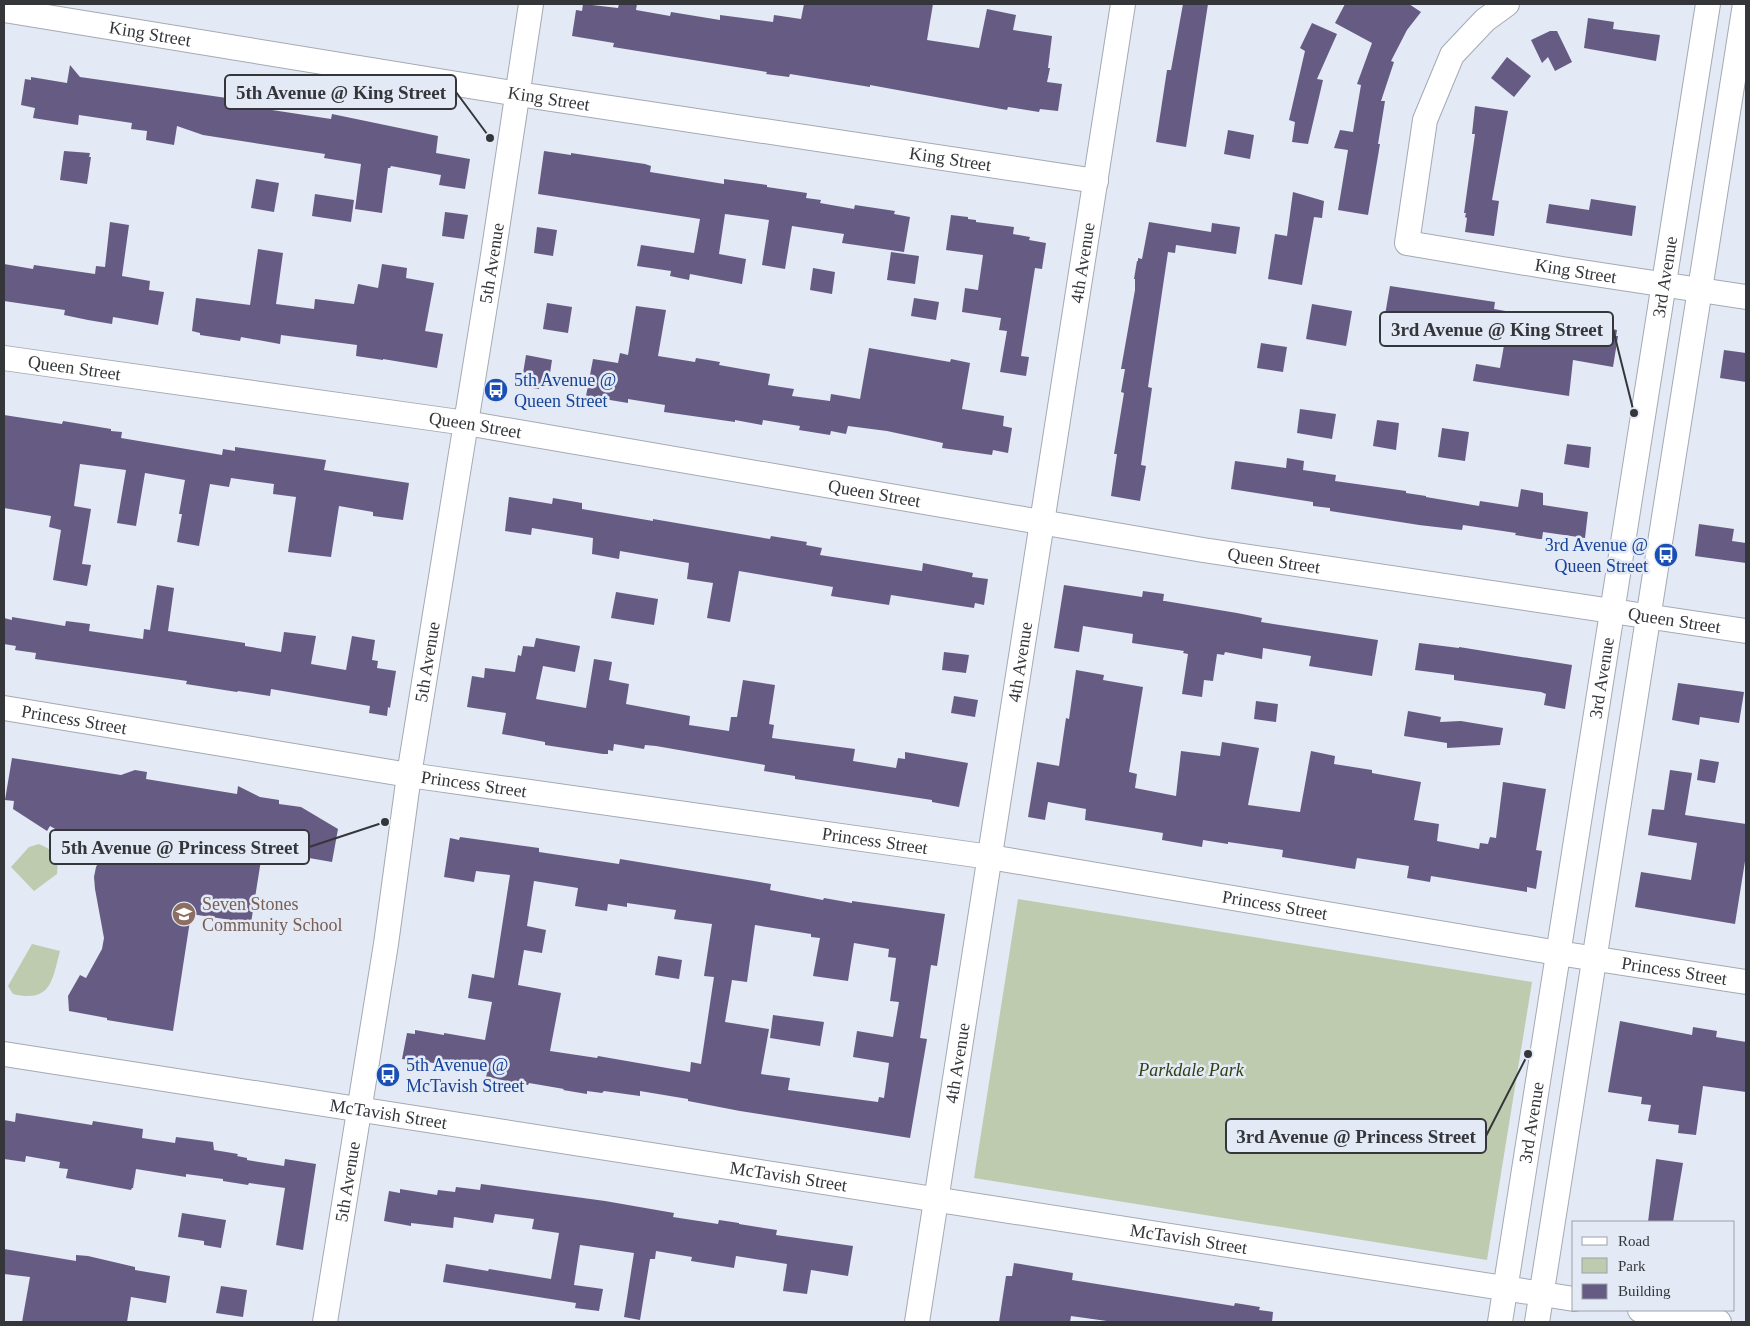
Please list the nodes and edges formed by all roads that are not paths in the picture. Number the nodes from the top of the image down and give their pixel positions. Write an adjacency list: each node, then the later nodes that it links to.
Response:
1 (531, 4): 7 (street, 5th Avenue)
2 (1124, 4): 8 (street, 4th Avenue)
3 (1507, 4): 9 (street, King Street)
4 (1708, 4): 9 (street, 3rd Avenue)
5 (1745, 4): 10 (street, 3rd Avenue)
6 (4, 10): 7 (street, King Street)
7 (518, 94): 8 (street, King Street); 13 (street, 5th Avenue)
8 (1096, 181): 14 (street, 4th Avenue)
9 (1664, 284): 10 (street, King Street); 15 (street, 3rd Avenue)
10 (1700, 289): 11 (street, King Street); 16 (street, 3rd Avenue)
11 (1746, 296)
12 (4, 358): 13 (street, Queen Street)
13 (466, 423): 14 (street, Queen Street); 19 (street, 5th Avenue)
14 (1042, 523): 15 (street, Queen Street); 20 (street, 4th Avenue)
15 (1612, 610): 16 (street, Queen Street); 21 (street, 3rd Avenue)
16 (1648, 616): 17 (street, Queen Street); 22 (street, 3rd Avenue)
17 (1746, 631)
18 (4, 708): 19 (street, Princess Street)
19 (409, 775): 20 (street, Princess Street); 25 (street, 5th Avenue)
20 (990, 858): 21 (street, Princess Street); 26 (street, 4th Avenue)
21 (1558, 953): 22 (street, Princess Street); 27 (street, 3rd Avenue)
22 (1594, 958): 23 (street, Princess Street); 28 (street, 3rd Avenue)
23 (1746, 982)
24 (4, 1054): 25 (street, McTavish Street)
25 (359, 1109): 26 (street, McTavish Street); 31 (street, 5th Avenue)
26 (936, 1199): 27 (street, McTavish Street); 32 (street, 4th Avenue)
27 (1505, 1289): 28 (street, McTavish Street); 33 (street, 3rd Avenue)
28 (1542, 1294): 29 (street, McTavish Street); 34 (street, 3rd Avenue)
29 (1572, 1299)
30 (1647, 1311): 35 (street)
31 (325, 1322)
32 (917, 1322)
33 (1500, 1322)
34 (1537, 1322)
35 (1719, 1322)

